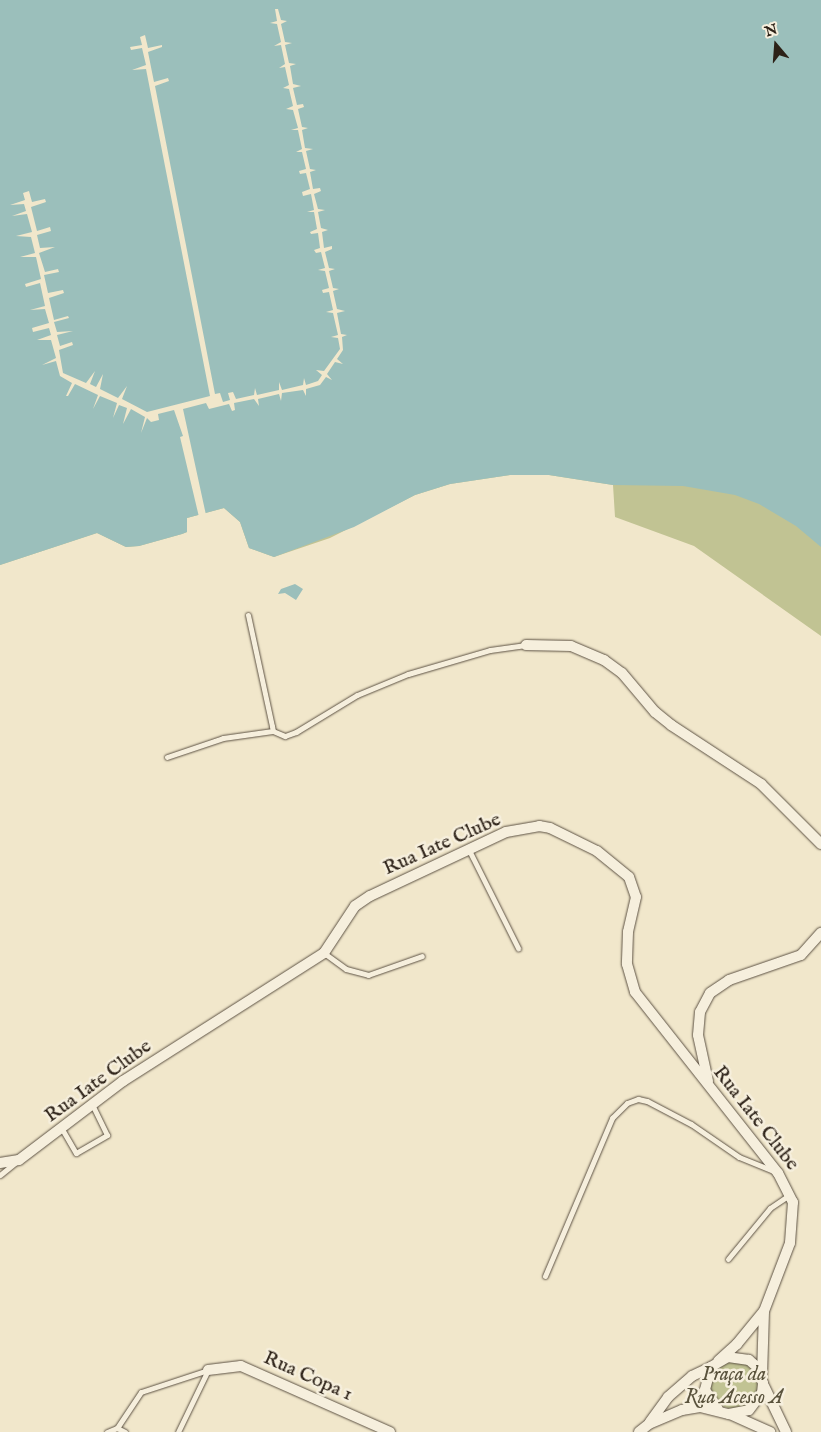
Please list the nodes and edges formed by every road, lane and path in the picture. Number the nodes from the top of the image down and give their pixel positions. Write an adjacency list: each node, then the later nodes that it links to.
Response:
1 (248, 615): 3 (lane)
2 (526, 645): 3 (lane); 5 (street)
3 (273, 731): 4 (lane)
4 (167, 757)
5 (821, 844)
6 (468, 848): 8 (lane); 9 (street, Rua Iate Clube); 11 (street, Rua Iate Clube)
7 (821, 933): 11 (street)
8 (518, 948)
9 (324, 953): 10 (lane); 12 (street, Rua Iate Clube)
10 (422, 956)
11 (709, 1085): 16 (street, Rua Iate Clube)
12 (93, 1106): 13 (street, Rua Iate Clube); 13 (lane)
13 (62, 1129): 14 (street, Rua Iate Clube)
14 (19, 1160): 15 (street, Rua Iate Clube); 17 (lane)
15 (0, 1163)
16 (778, 1173): 18 (street, Rua Iate Clube); 20 (lane)
17 (0, 1175)
18 (790, 1195): 19 (lane); 21 (street, Rua Iate Clube)
19 (728, 1259)
20 (545, 1276)
21 (764, 1311): 22 (street); 24 (street)
22 (715, 1364): 24 (street); 25 (street); 27 (street)
23 (208, 1370): 28 (lane); 31 (lane); 32 (street, Rua Copa 1)
24 (762, 1380): 26 (street); 35 (street)
25 (718, 1410): 26 (street); 27 (street)
26 (729, 1414): 34 (street)
27 (649, 1424): 33 (street)
28 (117, 1428): 29 (lane); 30 (lane)
29 (107, 1432)
30 (125, 1432)
31 (178, 1432)
32 (390, 1432)
33 (639, 1432)
34 (770, 1432)
35 (786, 1432)

